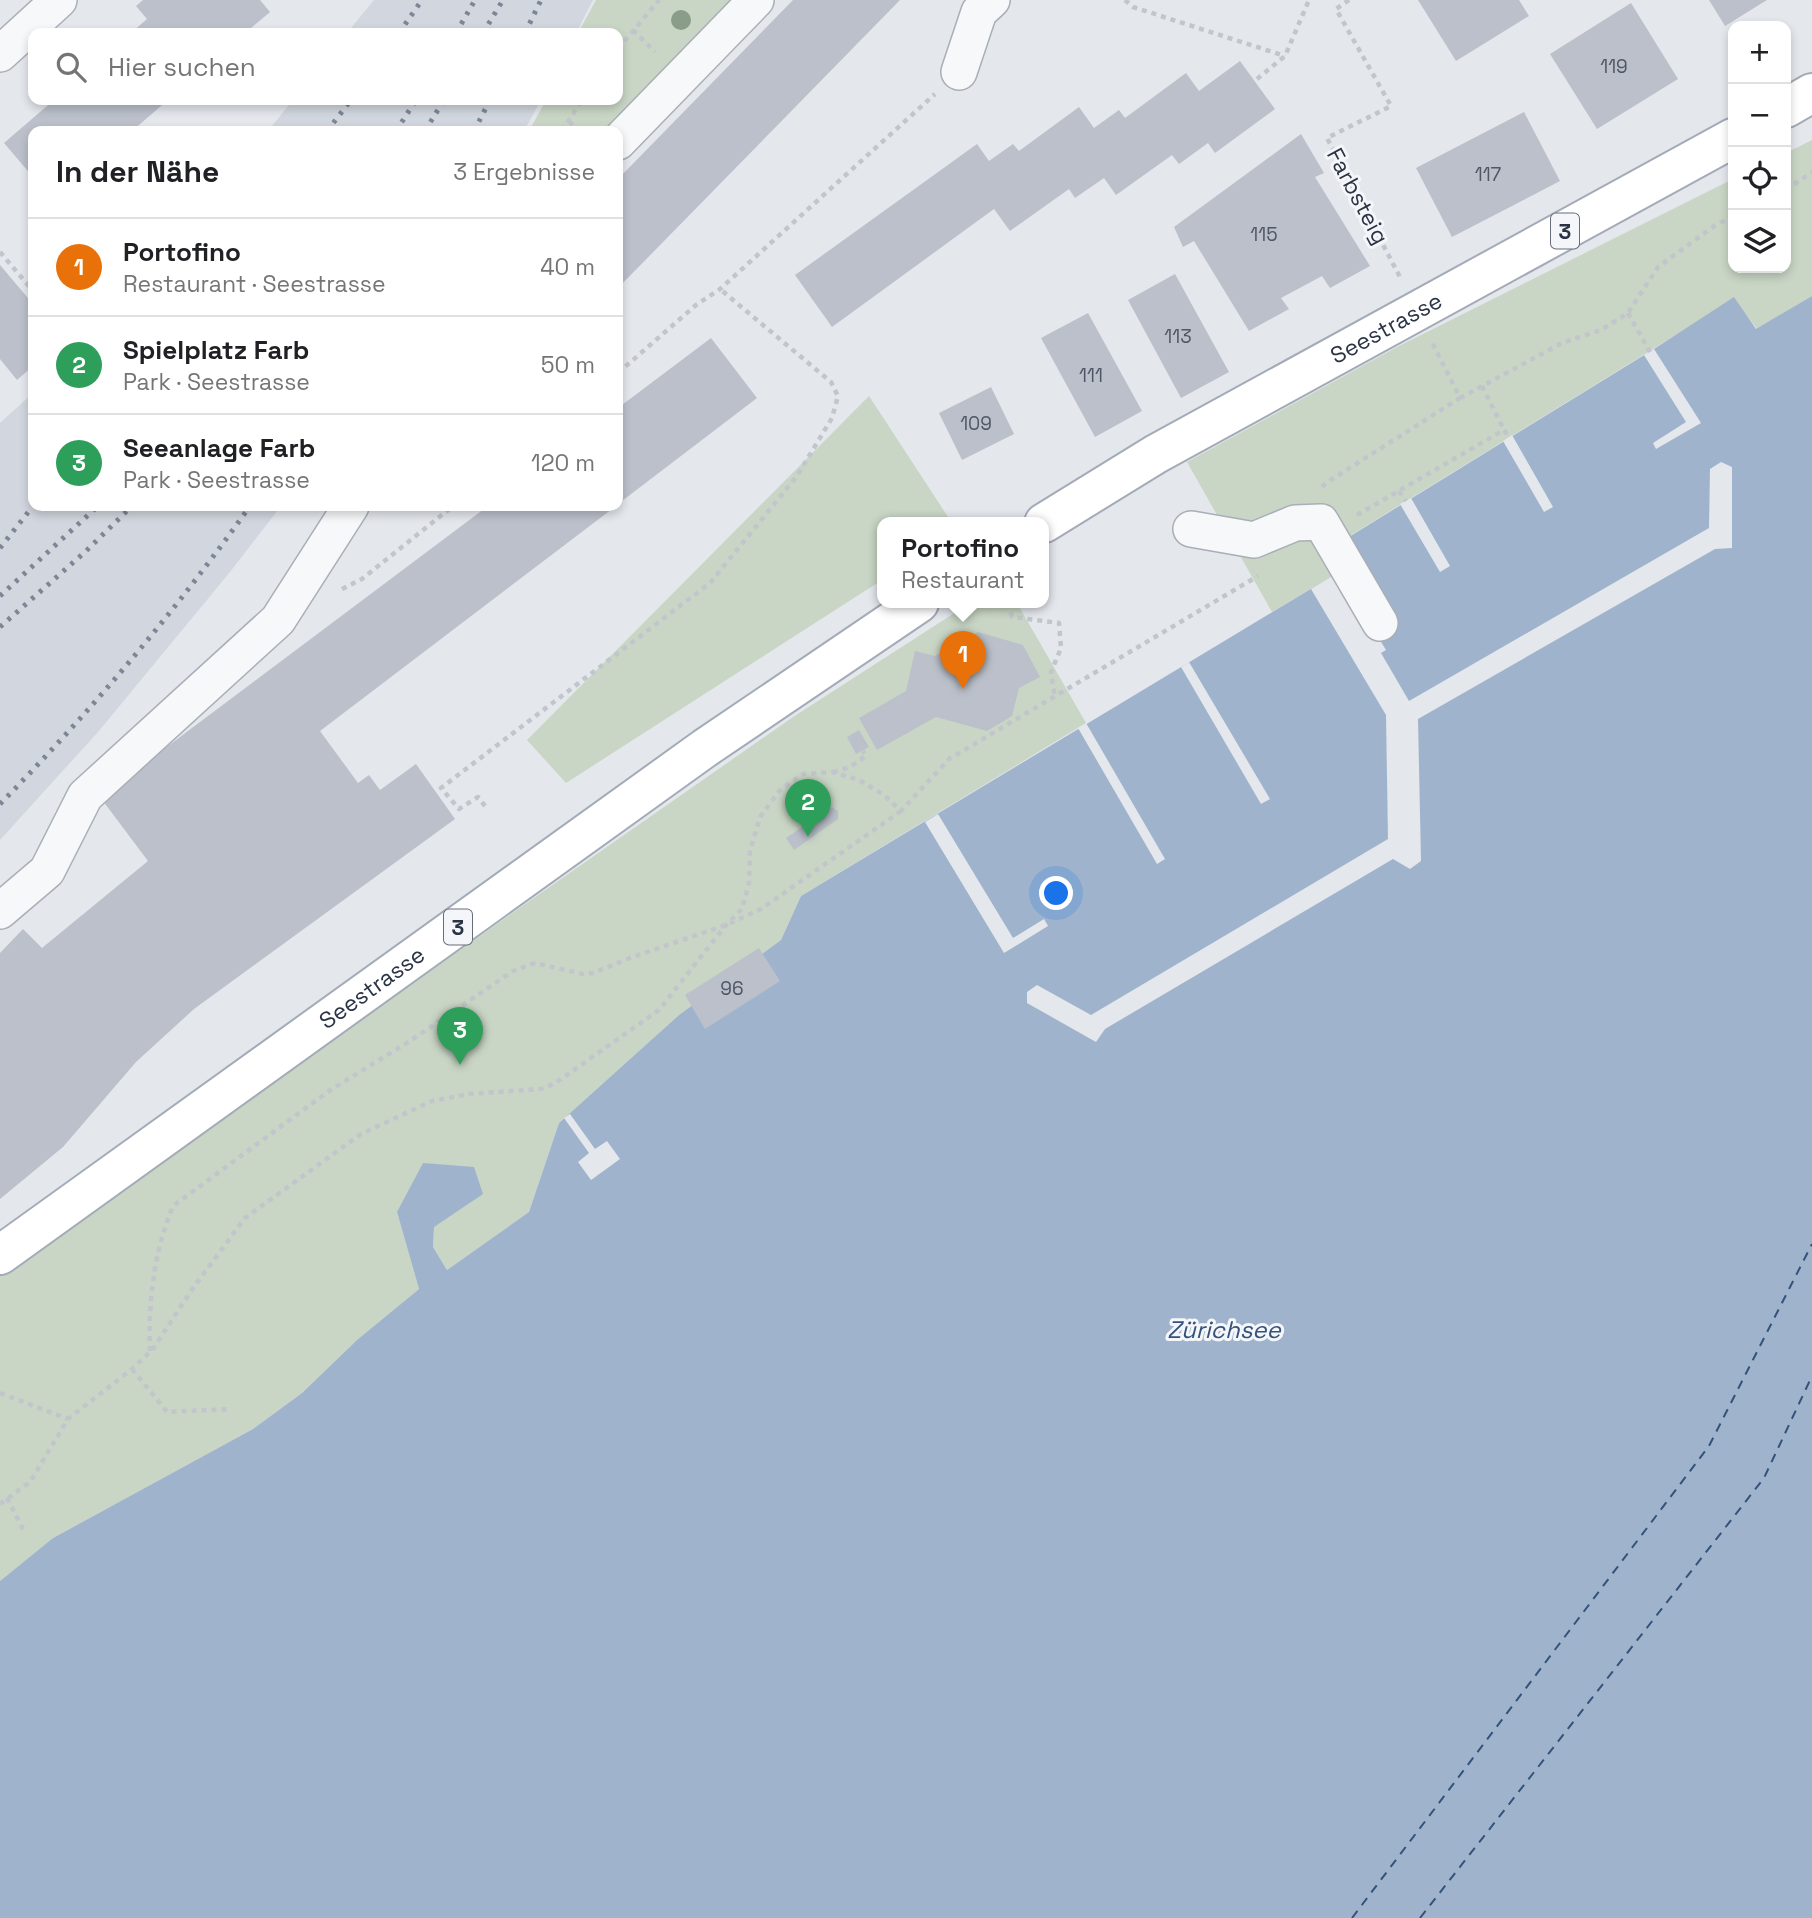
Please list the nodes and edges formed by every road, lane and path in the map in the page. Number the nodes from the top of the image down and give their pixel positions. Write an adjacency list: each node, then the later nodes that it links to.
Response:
1 (59, 0): 8 (street)
2 (659, 0): 10 (path)
3 (756, 0): 23 (street)
4 (992, 0): 15 (street)
5 (1125, 0): 13 (path)
6 (1309, 0): 13 (path)
7 (1349, 0): 29 (path, Farbsteig)
8 (28, 28)
9 (28, 28): 12 (street)
10 (633, 30): 11 (path); 14 (path)
11 (623, 43)
12 (0, 54)
13 (1284, 56): 16 (path)
14 (663, 61)
15 (959, 72): 31 (path)
16 (1257, 79)
17 (1812, 93): 19 (main road)
18 (579, 105): 20 (path)
19 (1791, 105)
20 (569, 121): 21 (path); 22 (path)
21 (566, 126)
22 (574, 126)
23 (623, 137)
24 (1728, 141): 44 (main road, Seestrasse / 3)
25 (1812, 172): 26 (path)
26 (1791, 187)
27 (1728, 220): 32 (path)
28 (0, 252): 30 (path)
29 (1403, 282)
30 (28, 285)
31 (720, 289): 35 (path); 56 (path)
32 (1628, 313): 34 (path); 36 (path)
33 (1432, 342): 37 (path)
34 (1650, 352)
35 (623, 369)
36 (1482, 386): 37 (path); 38 (path)
37 (1460, 398): 46 (path)
38 (1504, 430): 39 (path); 40 (path)
39 (1509, 437)
40 (1399, 491): 41 (path); 45 (path)
41 (1406, 501)
42 (348, 511): 58 (street)
43 (447, 511): 49 (path)
44 (1049, 520)
45 (1348, 520)
46 (1295, 523): 47 (street); 52 (street)
47 (1191, 529)
48 (1260, 575): 53 (path)
49 (338, 590)
50 (912, 608): 60 (main road, Seestrasse / 3)
51 (1009, 608): 53 (path)
52 (1380, 622)
53 (1055, 698): 57 (path)
54 (863, 751): 55 (path)
55 (832, 772): 57 (path); 59 (path)
56 (485, 807)
57 (901, 811): 59 (path)
58 (0, 911)
59 (726, 925): 61 (path); 61 (path)
60 (0, 1255)
61 (150, 1351): 62 (path)
62 (132, 1369): 64 (path); 65 (path)
63 (0, 1393): 65 (path)
64 (230, 1409)
65 (68, 1419): 66 (path)
66 (7, 1498): 67 (path); 68 (path)
67 (0, 1504)
68 (25, 1532)

